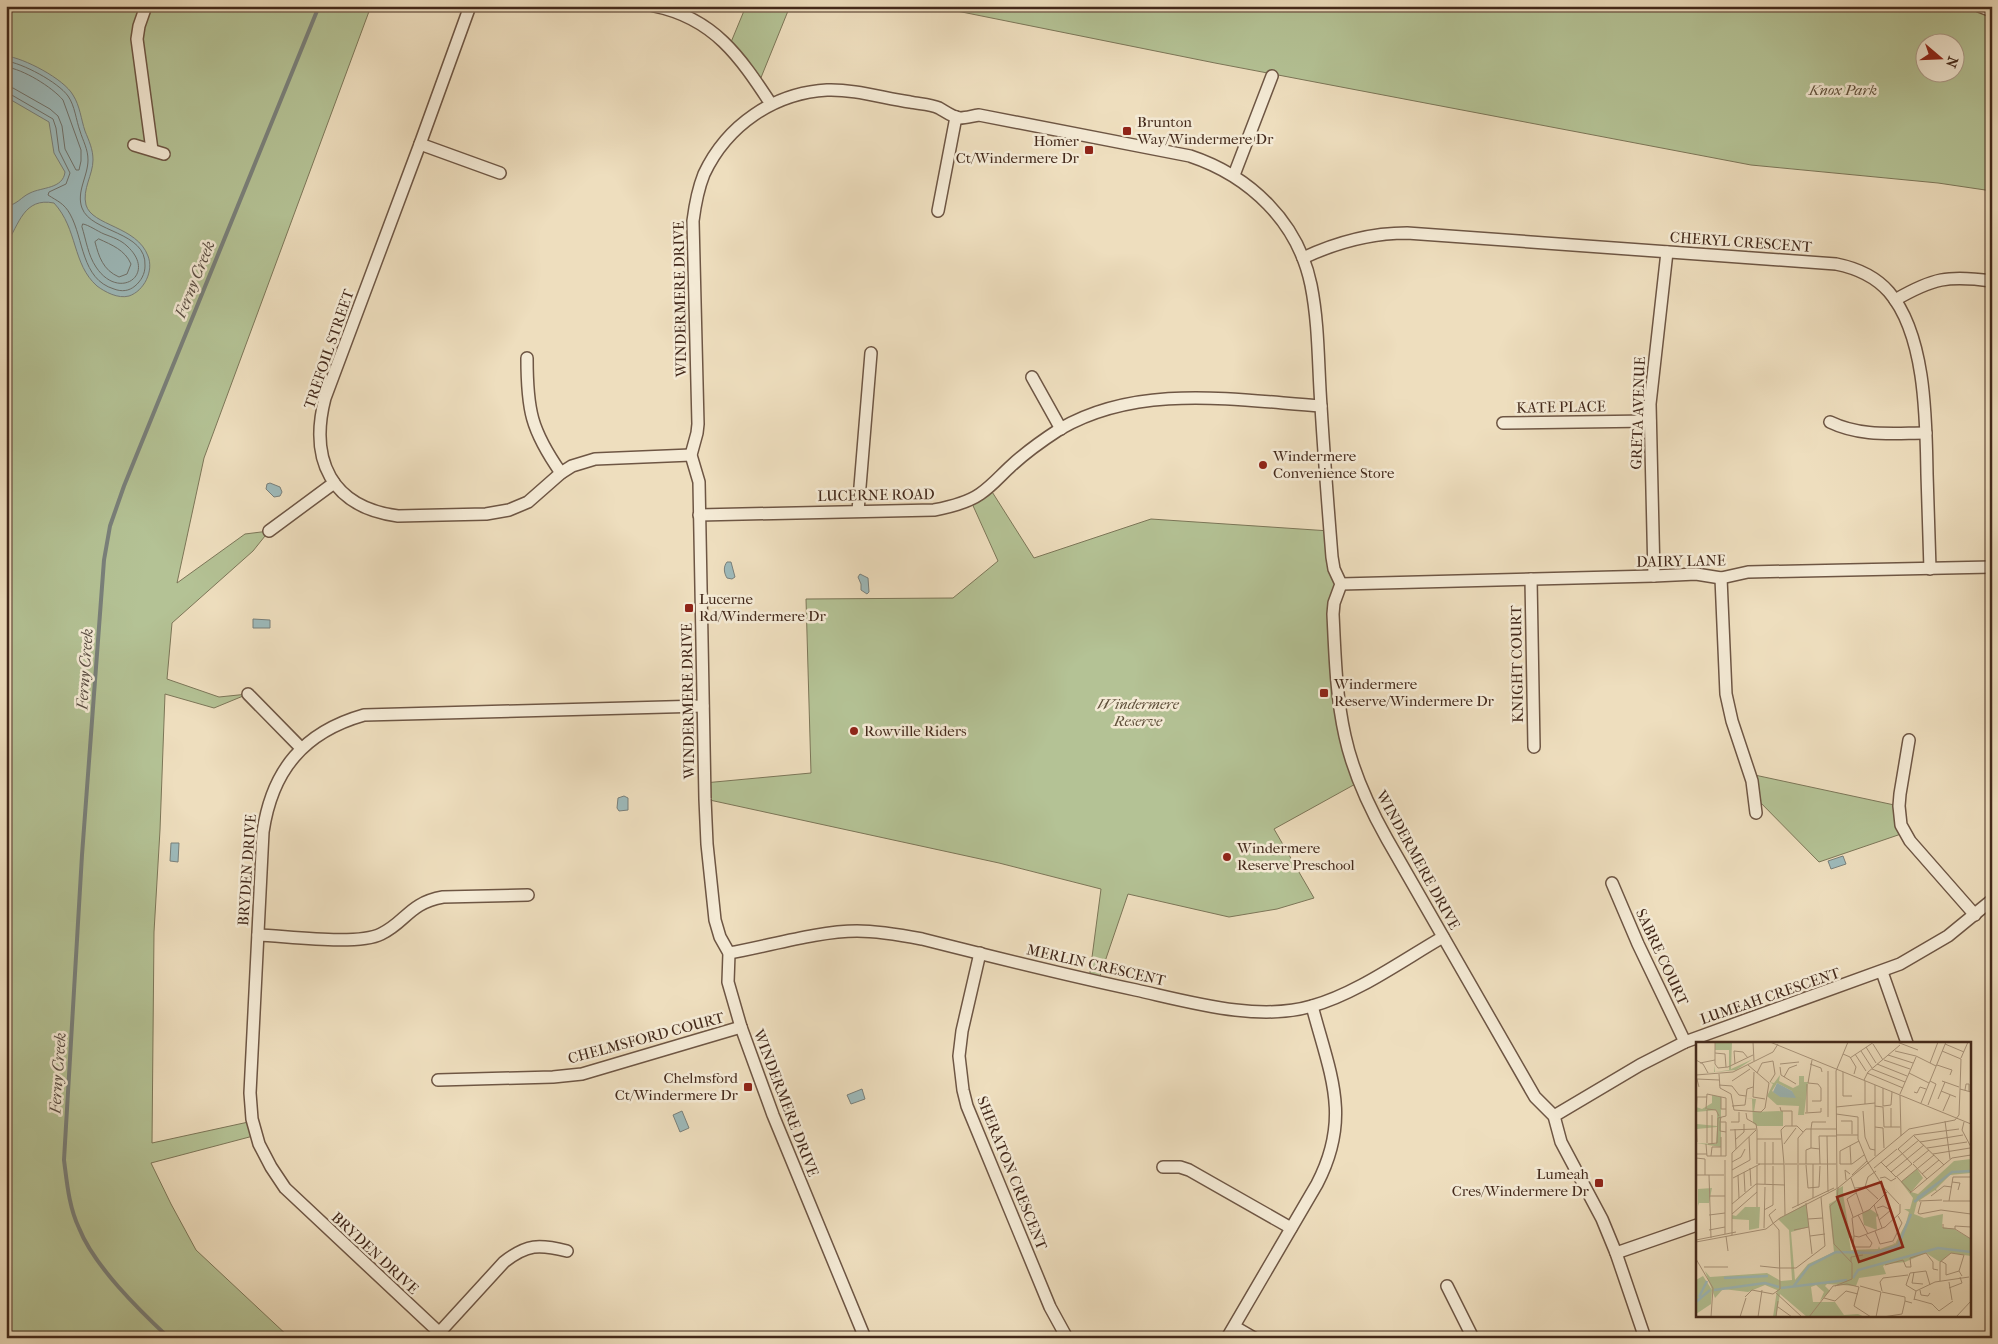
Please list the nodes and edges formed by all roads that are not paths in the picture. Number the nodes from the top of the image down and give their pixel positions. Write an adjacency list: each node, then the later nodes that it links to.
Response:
1 (146, 6): 11 (street)
2 (470, 6): 9 (street, TREFOIL STREET)
3 (654, 6): 7 (street)
4 (1979, 6): 5 (street)
5 (1992, 12)
6 (1272, 76): 14 (street)
7 (771, 104): 8 (street, WINDERMERE DRIVE); 29 (street, WINDERMERE DRIVE)
8 (956, 117): 14 (street, WINDERMERE DRIVE); 15 (street)
9 (420, 144): 13 (street); 31 (street, TREFOIL STREET)
10 (134, 145): 11 (street)
11 (152, 150): 12 (street)
12 (164, 154)
13 (500, 173)
14 (1234, 175): 17 (street, WINDERMERE DRIVE)
15 (938, 211)
16 (1666, 252): 17 (street, CHERYL CRESCENT); 19 (street, CHERYL CRESCENT); 24 (street, GRETA AVENUE)
17 (1303, 258): 23 (street, WINDERMERE DRIVE)
18 (1992, 281): 19 (street)
19 (1895, 300): 28 (street, CHERYL CRESCENT)
20 (871, 353): 32 (street)
21 (527, 358): 30 (street)
22 (1032, 377): 27 (street)
23 (1320, 406): 27 (street, LUCERNE ROAD); 40 (street, WINDERMERE DRIVE)
24 (1650, 421): 26 (street, KATE PLACE); 37 (street, GRETA AVENUE)
25 (1830, 422): 28 (street)
26 (1503, 423)
27 (1061, 429): 32 (street, LUCERNE ROAD)
28 (1926, 433): 36 (street, CHERYL CRESCENT)
29 (691, 455): 30 (street, TREFOIL STREET); 33 (street, WINDERMERE DRIVE)
30 (561, 473): 31 (street, TREFOIL STREET)
31 (334, 483): 34 (street)
32 (858, 511): 33 (street, LUCERNE ROAD)
33 (699, 515): 42 (street, WINDERMERE DRIVE)
34 (269, 532)
35 (1992, 567): 36 (street, DAIRY LANE)
36 (1930, 569): 38 (street, DAIRY LANE)
37 (1654, 576): 38 (street, DAIRY LANE); 39 (street, DAIRY LANE)
38 (1721, 578): 46 (street)
39 (1530, 579): 40 (street, DAIRY LANE); 45 (street, KNIGHT COURT)
40 (1341, 584): 52 (street, WINDERMERE DRIVE)
41 (248, 694): 44 (street)
42 (703, 706): 44 (street, BRYDEN DRIVE); 53 (street, WINDERMERE DRIVE)
43 (1909, 740): 50 (street)
44 (301, 748): 51 (street, BRYDEN DRIVE)
45 (1534, 748)
46 (1756, 813)
47 (1612, 884): 58 (street, SABRE COURT)
48 (528, 894): 51 (street)
49 (1992, 900): 50 (street, LUMEAH CRESCENT)
50 (1975, 915): 55 (street, LUMEAH CRESCENT)
51 (258, 935): 69 (street, BRYDEN DRIVE)
52 (1443, 937): 56 (street, MERLIN CRESCENT); 61 (street, WINDERMERE DRIVE)
53 (729, 953): 54 (street, MERLIN CRESCENT); 57 (street, WINDERMERE DRIVE)
54 (980, 953): 56 (street, MERLIN CRESCENT); 71 (street, SHERATON CRESCENT)
55 (1882, 972): 58 (street, LUMEAH CRESCENT); 59 (street)
56 (1312, 1006): 64 (street)
57 (740, 1028): 60 (street, CHELMSFORD COURT); 70 (street, WINDERMERE DRIVE)
58 (1685, 1042): 61 (street, LUMEAH CRESCENT)
59 (1907, 1042)
60 (438, 1080)
61 (1554, 1116): 66 (street, WINDERMERE DRIVE)
62 (1163, 1168): 64 (street)
63 (1696, 1226): 66 (street)
64 (1291, 1228): 68 (street)
65 (567, 1252): 69 (street)
66 (1616, 1253): 75 (street, WINDERMERE DRIVE)
67 (1447, 1286): 74 (street)
68 (1235, 1327): 72 (street); 73 (street)
69 (442, 1335)
70 (865, 1338)
71 (1067, 1338)
72 (1227, 1338)
73 (1254, 1338)
74 (1473, 1338)
75 (1645, 1338)

